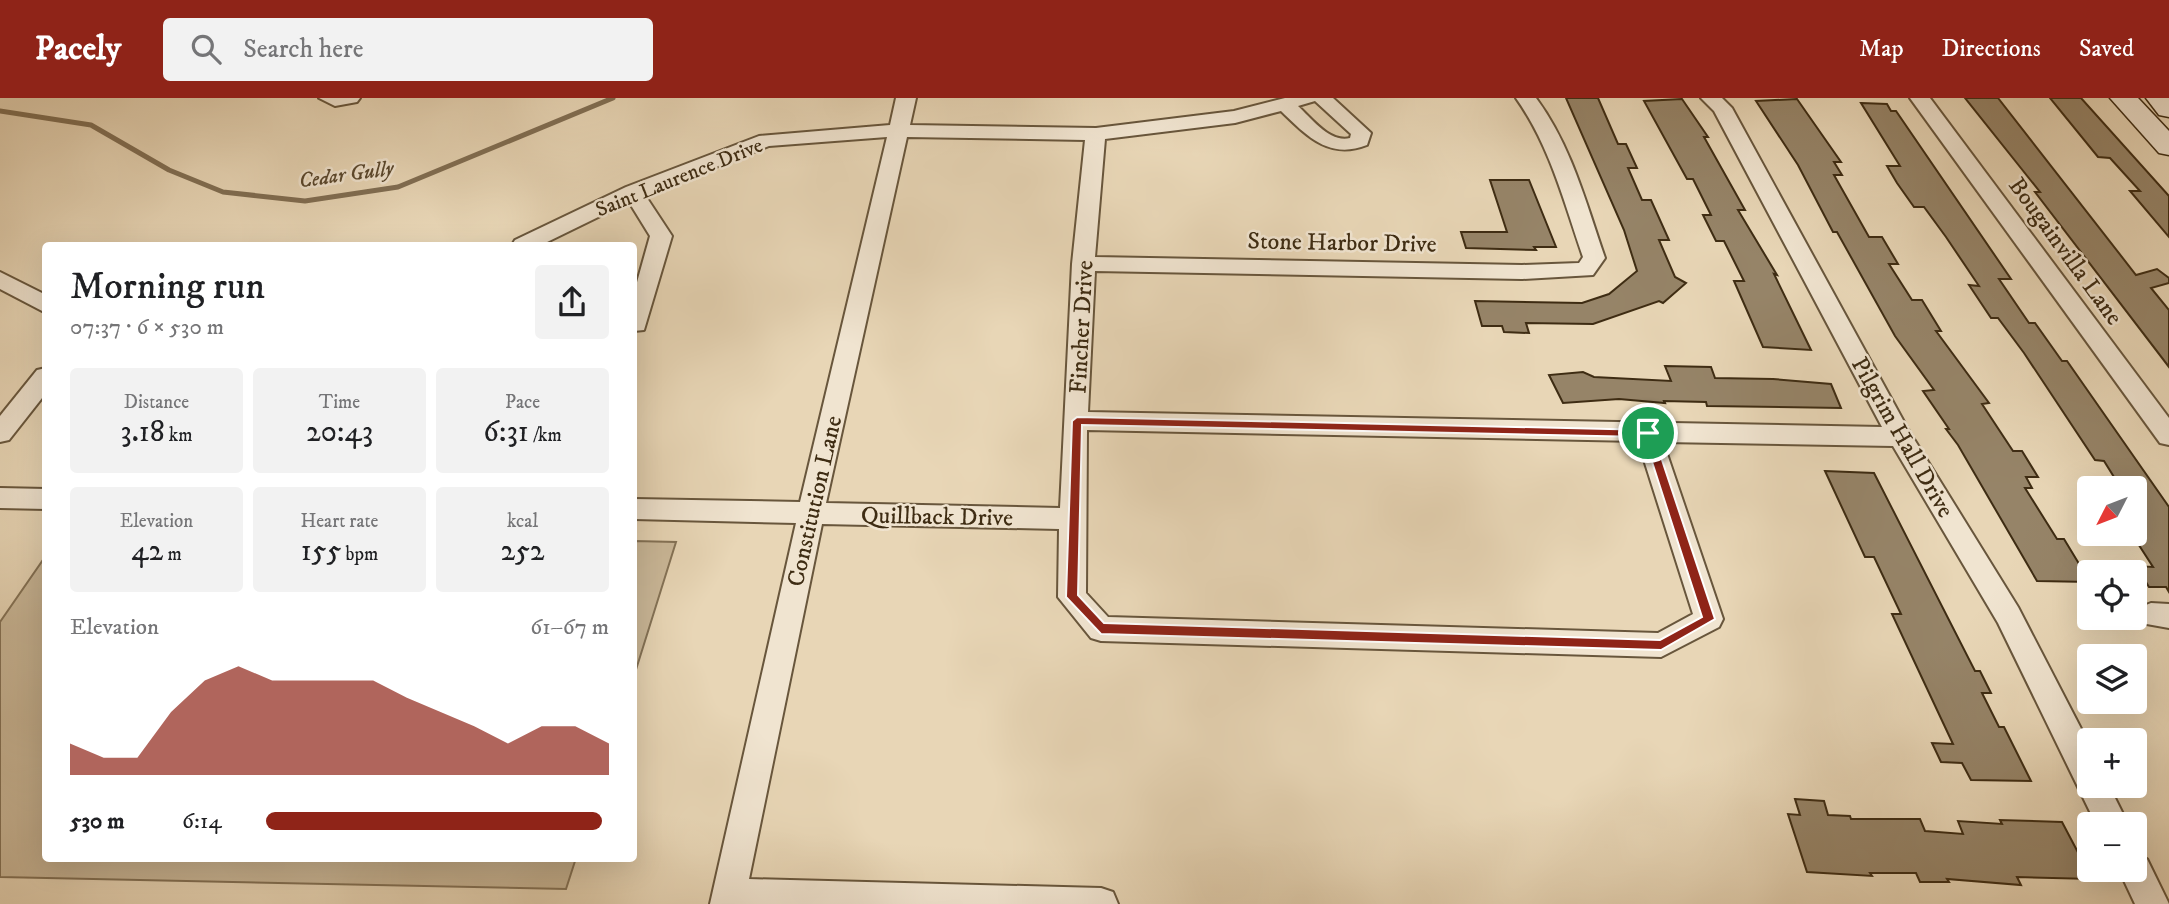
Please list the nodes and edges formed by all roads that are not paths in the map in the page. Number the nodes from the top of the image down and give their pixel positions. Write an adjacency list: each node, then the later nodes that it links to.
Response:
1 (329, 98): 2 (street)
2 (349, 98)
3 (906, 98): 13 (street, Constitution Lane)
4 (1307, 98): 11 (street, Saint Laurence Drive)
5 (1322, 98): 11 (street)
6 (1526, 98): 18 (street, Stone Harbor Drive)
7 (1712, 98): 27 (street, Pilgrim Hall Drive)
8 (1920, 98): 26 (street, Bougainvilla Lane)
9 (2123, 98): 15 (main road)
10 (2159, 98): 12 (main road)
11 (1286, 105): 14 (street, Saint Laurence Drive)
12 (2169, 109)
13 (899, 131): 14 (street, Saint Laurence Drive); 16 (street, Saint Laurence Drive); 31 (street, Constitution Lane)
14 (1097, 134): 18 (street, Fincher Drive)
15 (2169, 147)
16 (633, 192): 17 (street, Saint Laurence Drive); 21 (street)
17 (529, 242)
18 (1083, 264): 23 (street, Fincher Drive)
19 (0, 279): 20 (street)
20 (42, 303)
21 (637, 320)
22 (42, 381): 24 (street)
23 (1077, 421): 25 (street); 32 (street, Fincher Drive)
24 (0, 433)
25 (1648, 433): 27 (street); 32 (street, Fincher Drive)
26 (2169, 436)
27 (1900, 438): 33 (street, Pilgrim Hall Drive)
28 (0, 498): 29 (street)
29 (42, 499)
30 (637, 509): 31 (street, Quillback Drive)
31 (811, 513): 32 (street, Quillback Drive); 35 (street, Constitution Lane)
32 (1072, 519)
33 (2077, 753)
34 (2141, 882): 37 (street)
35 (728, 900): 36 (street)
36 (1101, 904)
37 (2152, 904)

